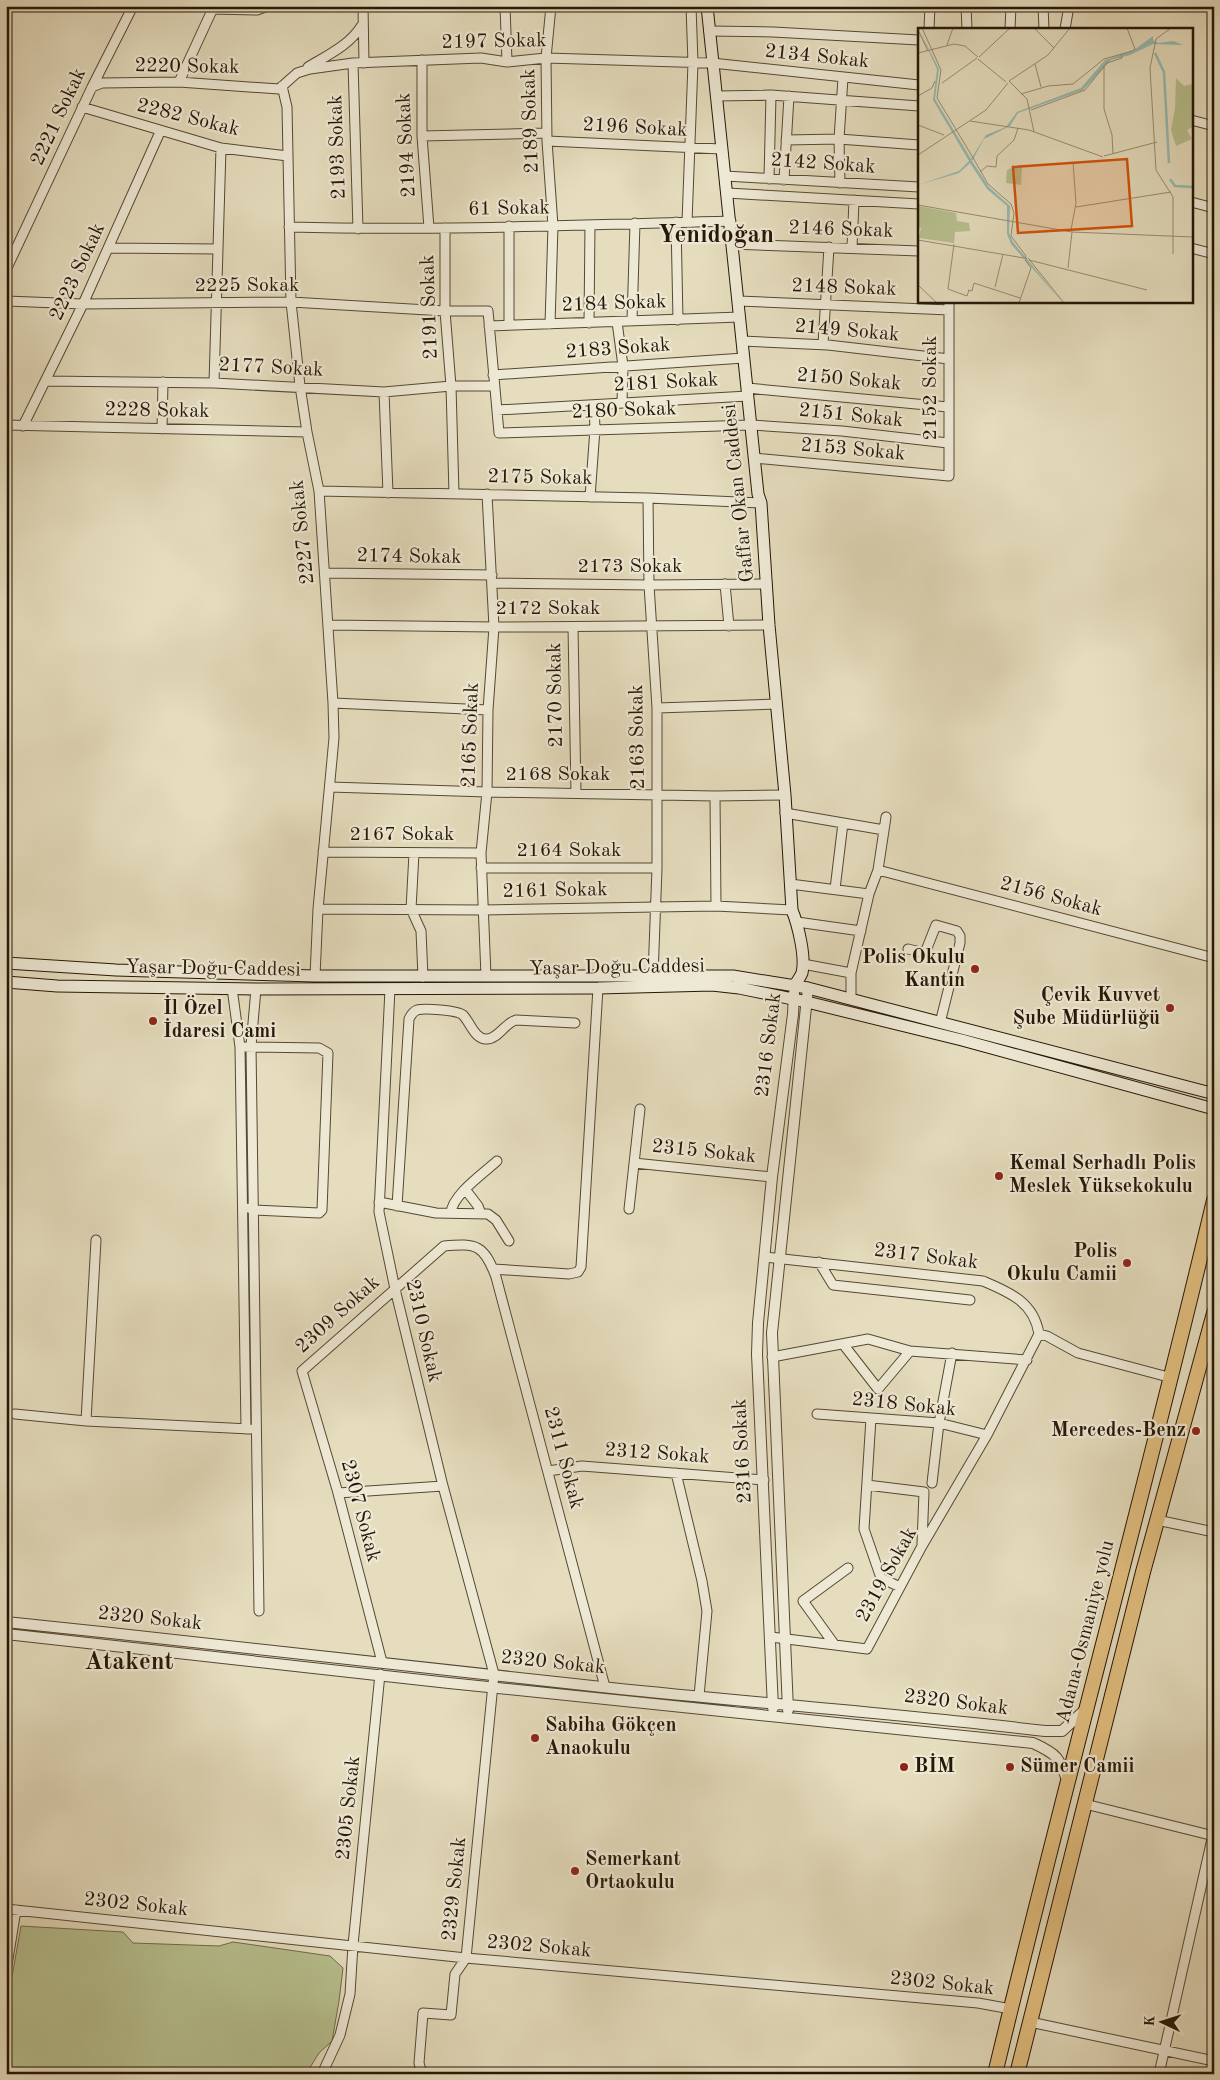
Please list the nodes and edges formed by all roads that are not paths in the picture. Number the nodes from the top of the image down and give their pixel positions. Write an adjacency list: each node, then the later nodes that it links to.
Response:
1 (133, 6): 34 (street, 2221 Sokak)
2 (268, 6): 13 (street)
3 (363, 6): 14 (street)
4 (505, 6): 24 (street)
5 (552, 6): 22 (street, 2189 Sokak)
6 (691, 6): 27 (street)
7 (707, 6): 20 (main road, Gaffar Okan Caddesi)
8 (930, 6): 15 (street)
9 (966, 6): 16 (street)
10 (1010, 6): 17 (street)
11 (1043, 6): 18 (street)
12 (1069, 6): 19 (street)
13 (213, 8): 31 (street)
14 (362, 25): 26 (street); 29 (street)
15 (928, 28)
16 (967, 28)
17 (1010, 28)
18 (1044, 28)
19 (1065, 28)
20 (708, 31): 21 (street); 28 (main road, Gaffar Okan Caddesi)
21 (918, 40)
22 (546, 58): 24 (street, 2197 Sokak); 27 (street, 2197 Sokak); 45 (street, 2189 Sokak)
23 (422, 60): 24 (street, 2197 Sokak); 26 (street, 2197 Sokak); 44 (street, 2194 Sokak)
24 (507, 62)
25 (354, 63): 26 (street, 2197 Sokak); 29 (street, 2197 Sokak); 73 (street, 2193 Sokak)
26 (364, 63)
27 (693, 63): 28 (street, 2197 Sokak); 50 (street)
28 (712, 63): 30 (street, 2134 Sokak); 36 (main road, Gaffar Okan Caddesi)
29 (297, 73): 33 (street, 2197 Sokak)
30 (843, 78): 32 (street, 2134 Sokak); 38 (street)
31 (179, 82): 33 (street, 2220 Sokak); 34 (street, 2220 Sokak)
32 (918, 85)
33 (282, 86): 52 (street, 2227 Sokak)
34 (92, 87): 40 (street, 2221 Sokak)
35 (772, 95): 36 (street); 37 (street); 54 (street)
36 (716, 96): 51 (main road, Gaffar Okan Caddesi)
37 (789, 96): 38 (street); 47 (street)
38 (840, 100): 39 (street); 46 (street)
39 (918, 106)
40 (82, 107): 43 (street, 2282 Sokak); 82 (street, 2221 Sokak)
41 (1192, 120): 42 (street)
42 (1214, 126)
43 (160, 132): 49 (street, 2282 Sokak); 76 (street, 2223 Sokak)
44 (422, 136): 45 (street, 2196 Sokak); 71 (street, 2194 Sokak)
45 (547, 137): 50 (street, 2196 Sokak); 69 (street, 2189 Sokak)
46 (839, 139): 47 (street); 48 (street); 56 (street)
47 (786, 140): 55 (street)
48 (918, 145)
49 (221, 148): 52 (street, 2282 Sokak); 79 (street)
50 (691, 148): 51 (street, 2196 Sokak); 65 (street)
51 (721, 149): 53 (main road, Gaffar Okan Caddesi)
52 (288, 156): 70 (street, 2227 Sokak)
53 (725, 176): 54 (street, 2142 Sokak); 58 (main road, Gaffar Okan Caddesi)
54 (769, 179): 55 (street, 2142 Sokak)
55 (784, 180): 56 (street, 2142 Sokak)
56 (840, 183): 57 (street, 2142 Sokak)
57 (918, 186)
58 (727, 193): 59 (street); 63 (main road, Gaffar Okan Caddesi)
59 (854, 200): 61 (street); 77 (street)
60 (1192, 202): 62 (street)
61 (918, 204)
62 (1214, 208)
63 (731, 221): 65 (street, 61 Sokak); 74 (main road, Gaffar Okan Caddesi)
64 (676, 222): 65 (street, 61 Sokak); 66 (street, 61 Sokak); 92 (street)
65 (688, 222)
66 (635, 224): 67 (street, 61 Sokak); 93 (street)
67 (590, 225): 69 (street, 61 Sokak); 95 (street)
68 (509, 226): 69 (street, 61 Sokak); 72 (street, 61 Sokak); 97 (street)
69 (553, 226): 96 (street, 2189 Sokak)
70 (289, 227): 73 (street, 61 Sokak); 85 (street, 2227 Sokak)
71 (429, 228): 72 (street, 61 Sokak); 73 (street, 61 Sokak)
72 (445, 228): 90 (street, 2191 Sokak)
73 (358, 229)
74 (732, 244): 75 (street, 2146 Sokak); 84 (main road, Gaffar Okan Caddesi)
75 (829, 247): 77 (street, 2146 Sokak); 88 (street)
76 (108, 248): 79 (street); 86 (street, 2223 Sokak)
77 (852, 248): 80 (street, 2146 Sokak)
78 (1192, 248): 81 (street)
79 (218, 249): 87 (street)
80 (918, 251)
81 (1214, 254)
82 (6, 270)
83 (6, 301): 86 (street, 2225 Sokak)
84 (738, 301): 88 (street, 2148 Sokak); 91 (main road, Gaffar Okan Caddesi)
85 (291, 302): 87 (street, 2225 Sokak); 90 (street, 2225 Sokak); 108 (street, 2227 Sokak)
86 (83, 304): 87 (street, 2225 Sokak); 105 (street, 2223 Sokak)
87 (216, 304): 107 (street)
88 (826, 304): 89 (street, 2148 Sokak); 100 (street)
89 (949, 305): 102 (street, 2152 Sokak)
90 (445, 311): 98 (street, 2225 Sokak); 109 (street, 2191 Sokak)
91 (740, 318): 92 (street, 2184 Sokak); 99 (main road, Gaffar Okan Caddesi)
92 (678, 320): 93 (street, 2184 Sokak)
93 (632, 321): 94 (street, 2184 Sokak)
94 (617, 322): 95 (street, 2184 Sokak); 103 (street)
95 (589, 323): 96 (street, 2184 Sokak)
96 (550, 324): 97 (street, 2184 Sokak)
97 (509, 325): 98 (street, 2184 Sokak)
98 (489, 326): 104 (street)
99 (742, 341): 100 (street, 2149 Sokak); 101 (main road, Gaffar Okan Caddesi)
100 (823, 344): 102 (street, 2149 Sokak)
101 (744, 358): 103 (street, 2183 Sokak); 112 (main road, Gaffar Okan Caddesi)
102 (949, 359): 115 (street, 2152 Sokak)
103 (623, 366): 104 (street, 2183 Sokak); 113 (street)
104 (494, 374): 110 (street)
105 (45, 381): 106 (street, 2177 Sokak); 119 (street, 2223 Sokak)
106 (163, 382): 107 (street, 2177 Sokak); 120 (street)
107 (214, 383): 108 (street, 2177 Sokak)
108 (300, 386): 111 (street, 2177 Sokak); 122 (street, 2227 Sokak)
109 (451, 386): 110 (street, 2177 Sokak); 111 (street, 2177 Sokak); 128 (street, 2191 Sokak)
110 (494, 386): 116 (street)
111 (384, 392): 127 (street)
112 (747, 392): 113 (street, 2181 Sokak); 115 (street, 2150 Sokak); 118 (main road, Gaffar Okan Caddesi)
113 (622, 403): 114 (street, 2181 Sokak)
114 (594, 405): 116 (street, 2181 Sokak); 121 (street)
115 (948, 407): 123 (street, 2152 Sokak)
116 (497, 410): 121 (street, 2180 Sokak)
117 (6, 425): 119 (street, 2228 Sokak)
118 (751, 425): 121 (street, 2180 Sokak); 123 (street, 2151 Sokak); 124 (main road, Gaffar Okan Caddesi)
119 (23, 426): 120 (street, 2228 Sokak)
120 (162, 429): 122 (street, 2228 Sokak)
121 (595, 429): 130 (street)
122 (306, 432): 126 (street, 2227 Sokak)
123 (948, 443): 125 (street, 2152 Sokak)
124 (754, 458): 125 (street, 2153 Sokak); 132 (main road, Gaffar Okan Caddesi)
125 (949, 476)
126 (319, 491): 127 (street, 2175 Sokak); 133 (street, 2227 Sokak)
127 (388, 493): 128 (street, 2175 Sokak)
128 (454, 494): 129 (street, 2175 Sokak)
129 (487, 494): 130 (street, 2175 Sokak); 134 (street, 2165 Sokak)
130 (590, 497): 131 (street, 2175 Sokak)
131 (648, 498): 132 (street, 2175 Sokak); 137 (street, 2163 Sokak)
132 (761, 503): 136 (main road, Gaffar Okan Caddesi)
133 (325, 573): 134 (street, 2174 Sokak); 138 (street, 2227 Sokak)
134 (492, 579): 137 (street, 2173 Sokak); 142 (street, 2165 Sokak)
135 (725, 584): 136 (street, 2173 Sokak); 137 (street, 2173 Sokak); 141 (street)
136 (767, 584): 139 (main road, Gaffar Okan Caddesi)
137 (649, 585): 140 (street, 2163 Sokak)
138 (328, 625): 142 (street, 2172 Sokak); 144 (street, 2227 Sokak)
139 (769, 625): 141 (street, 2172 Sokak); 145 (main road, Gaffar Okan Caddesi)
140 (652, 626): 141 (street, 2172 Sokak); 143 (street, 2172 Sokak); 146 (street, 2163 Sokak)
141 (729, 626)
142 (494, 627): 143 (street, 2172 Sokak); 147 (street, 2165 Sokak)
143 (573, 627): 150 (street, 2170 Sokak)
144 (333, 703): 147 (street); 148 (street, 2227 Sokak)
145 (777, 704): 146 (street); 152 (main road, Gaffar Okan Caddesi)
146 (657, 708): 151 (street, 2163 Sokak)
147 (488, 710): 149 (street, 2165 Sokak)
148 (330, 787): 149 (street, 2168 Sokak); 158 (street, 2227 Sokak)
149 (486, 792): 150 (street, 2168 Sokak); 160 (street, 2165 Sokak)
150 (576, 793): 151 (street, 2168 Sokak)
151 (656, 794): 153 (street, 2168 Sokak); 162 (street, 2163 Sokak)
152 (785, 795): 153 (street, 2168 Sokak); 154 (main road, Gaffar Okan Caddesi)
153 (715, 796): 168 (street)
154 (785, 813): 156 (street); 164 (main road, Gaffar Okan Caddesi)
155 (886, 817): 157 (street)
156 (843, 823): 157 (street); 165 (street)
157 (884, 830): 163 (street)
158 (323, 852): 159 (street, 2167 Sokak); 169 (street, 2227 Sokak)
159 (414, 853): 160 (street, 2167 Sokak); 170 (street)
160 (481, 853): 161 (street, 2165 Sokak)
161 (481, 868): 162 (street, 2164 Sokak); 171 (street, 2165 Sokak)
162 (657, 868): 167 (street, 2163 Sokak)
163 (878, 870): 166 (street); 176 (street, 2156 Sokak)
164 (790, 884): 165 (street); 172 (main road, Gaffar Okan Caddesi)
165 (835, 889): 166 (street)
166 (869, 894): 174 (street)
167 (656, 906): 168 (street, 2161 Sokak); 171 (street, 2161 Sokak); 182 (street, 2163 Sokak)
168 (716, 906): 172 (street, 2161 Sokak)
169 (318, 909): 170 (street, 2161 Sokak); 180 (street, 2227 Sokak)
170 (411, 909): 171 (street, 2161 Sokak); 183 (street)
171 (483, 910): 181 (street, 2165 Sokak)
172 (792, 910): 173 (main road, Gaffar Okan Caddesi)
173 (797, 922): 174 (street); 178 (main road, Gaffar Okan Caddesi)
174 (861, 931): 179 (street)
175 (908, 949): 195 (street)
176 (1214, 958)
177 (6, 963): 180 (main road, Yaşar Doğu Caddesi)
178 (802, 970): 179 (street); 185 (main road, 2316 Sokak); 188 (main road, 2316 Sokak)
179 (851, 973): 191 (street)
180 (315, 976): 183 (main road, Yaşar Doğu Caddesi)
181 (486, 976): 182 (main road, Yaşar Doğu Caddesi); 183 (main road, Yaşar Doğu Caddesi)
182 (653, 976): 185 (main road, Yaşar Doğu Caddesi)
183 (423, 977)
184 (6, 982): 186 (main road, Yaşar Doğu Caddesi)
185 (794, 987): 188 (main road, Yaşar Doğu Caddesi); 192 (street, 2316 Sokak)
186 (232, 988): 189 (main road, Yaşar Doğu Caddesi); 197 (street)
187 (598, 988): 190 (main road, Yaşar Doğu Caddesi); 192 (main road, Yaşar Doğu Caddesi); 219 (street)
188 (808, 988): 191 (main road, Yaşar Doğu Caddesi); 193 (street, 2316 Sokak)
189 (256, 989): 190 (main road, Yaşar Doğu Caddesi); 196 (street)
190 (390, 989): 206 (street, 2310 Sokak)
191 (851, 999): 195 (main road, Yaşar Doğu Caddesi)
192 (794, 1000): 193 (main road, Yaşar Doğu Caddesi); 203 (street, 2316 Sokak)
193 (807, 1002): 200 (main road, Yaşar Doğu Caddesi); 217 (street, 2316 Sokak)
194 (575, 1022): 208 (street)
195 (940, 1023): 198 (main road, Yaşar Doğu Caddesi)
196 (251, 1046): 197 (street); 210 (street); 210 (street)
197 (240, 1047): 207 (street)
198 (1214, 1090)
199 (640, 1109): 202 (street)
200 (1214, 1109)
201 (497, 1161): 204 (street)
202 (634, 1163): 203 (street, 2315 Sokak); 209 (street)
203 (772, 1177): 216 (street, 2316 Sokak)
204 (465, 1189): 211 (street); 212 (street)
205 (1214, 1200): 230 (highway, Adana-Osmaniye yolu)
206 (380, 1202): 208 (street); 220 (street, 2310 Sokak)
207 (242, 1205): 210 (street); 236 (street)
208 (397, 1206): 211 (street)
209 (629, 1209)
210 (253, 1210): 237 (street)
211 (451, 1213): 212 (street)
212 (481, 1214): 214 (street)
213 (96, 1240): 234 (street)
214 (509, 1241)
215 (472, 1246): 219 (street, 2311 Sokak); 220 (street, 2309 Sokak)
216 (764, 1257): 217 (street, 2317 Sokak); 241 (street, 2316 Sokak)
217 (780, 1258): 218 (street, 2317 Sokak); 227 (street, 2316 Sokak)
218 (819, 1262): 221 (street, 2317 Sokak); 223 (street, 2317 Sokak)
219 (493, 1269): 239 (street, 2311 Sokak)
220 (395, 1289): 229 (street, 2309 Sokak); 244 (street, 2310 Sokak)
221 (970, 1300)
222 (1214, 1313): 246 (highway, Adana-Osmaniye yolu)
223 (1039, 1334): 228 (street); 230 (street)
224 (843, 1344): 225 (street); 225 (street); 227 (street)
225 (910, 1351): 226 (street)
226 (952, 1353): 228 (street); 235 (street)
227 (772, 1357): 255 (street, 2316 Sokak)
228 (1027, 1360): 238 (street)
229 (302, 1371): 245 (street, 2307 Sokak)
230 (1172, 1378): 265 (highway, Adana-Osmaniye yolu)
231 (15, 1414): 234 (street)
232 (817, 1414): 233 (street, 2318 Sokak)
233 (871, 1418): 235 (street, 2318 Sokak); 243 (street)
234 (86, 1421): 236 (street)
235 (939, 1423): 238 (street, 2318 Sokak); 242 (street)
236 (246, 1429): 237 (street)
237 (257, 1429): 251 (street)
238 (987, 1435): 248 (street, 2319 Sokak)
239 (548, 1471): 240 (street, 2312 Sokak); 261 (street, 2311 Sokak)
240 (676, 1473): 241 (street, 2312 Sokak); 262 (street)
241 (764, 1480): 254 (street, 2316 Sokak)
242 (932, 1483)
243 (867, 1485): 248 (street); 250 (street)
244 (443, 1486): 245 (street); 259 (street, 2310 Sokak)
245 (338, 1493): 257 (street, 2307 Sokak)
246 (1157, 1520): 247 (street); 269 (highway, Adana-Osmaniye yolu)
247 (1214, 1532)
248 (922, 1546): 250 (street, 2319 Sokak)
249 (848, 1568): 256 (street)
250 (900, 1588): 256 (street, 2319 Sokak)
251 (260, 1611)
252 (6, 1622): 257 (street, 2320 Sokak)
253 (6, 1634): 258 (street, 2320 Sokak)
254 (771, 1637): 255 (street, 2319 Sokak); 263 (street, 2316 Sokak)
255 (784, 1637): 256 (street, 2319 Sokak); 264 (street, 2316 Sokak)
256 (834, 1644)
257 (382, 1662): 259 (street, 2320 Sokak)
258 (380, 1674): 260 (street, 2320 Sokak); 273 (street, 2305 Sokak)
259 (494, 1674): 260 (street, 2329 Sokak); 261 (street, 2320 Sokak)
260 (494, 1687): 266 (street, 2320 Sokak); 274 (street, 2329 Sokak)
261 (605, 1687): 262 (street, 2320 Sokak)
262 (699, 1696): 263 (street, 2320 Sokak)
263 (774, 1702): 264 (street, 2320 Sokak); 266 (street, 2316 Sokak)
264 (788, 1704): 265 (street, 2320 Sokak); 267 (street, 2316 Sokak)
265 (1086, 1708): 268 (highway, Adana-Osmaniye yolu)
266 (772, 1716): 267 (street, 2320 Sokak)
267 (790, 1718): 268 (street, 2320 Sokak)
268 (1068, 1782): 276 (highway, Adana-Osmaniye yolu)
269 (1085, 1804): 270 (street); 277 (highway, Adana-Osmaniye yolu)
270 (1213, 1834): 278 (street)
271 (6, 1909): 272 (street, 2302 Sokak)
272 (16, 1910): 273 (street, 2302 Sokak); 275 (street)
273 (353, 1945): 274 (street, 2302 Sokak); 280 (street, 2305 Sokak)
274 (466, 1958): 276 (street, 2302 Sokak); 281 (street, 2329 Sokak)
275 (6, 1971)
276 (1011, 2009): 282 (highway, Adana-Osmaniye yolu)
277 (1030, 2022): 278 (street); 283 (highway, Adana-Osmaniye yolu)
278 (1164, 2049): 279 (street); 284 (street)
279 (1214, 2061)
280 (322, 2074)
281 (422, 2074)
282 (995, 2074)
283 (1017, 2074)
284 (1159, 2074)

